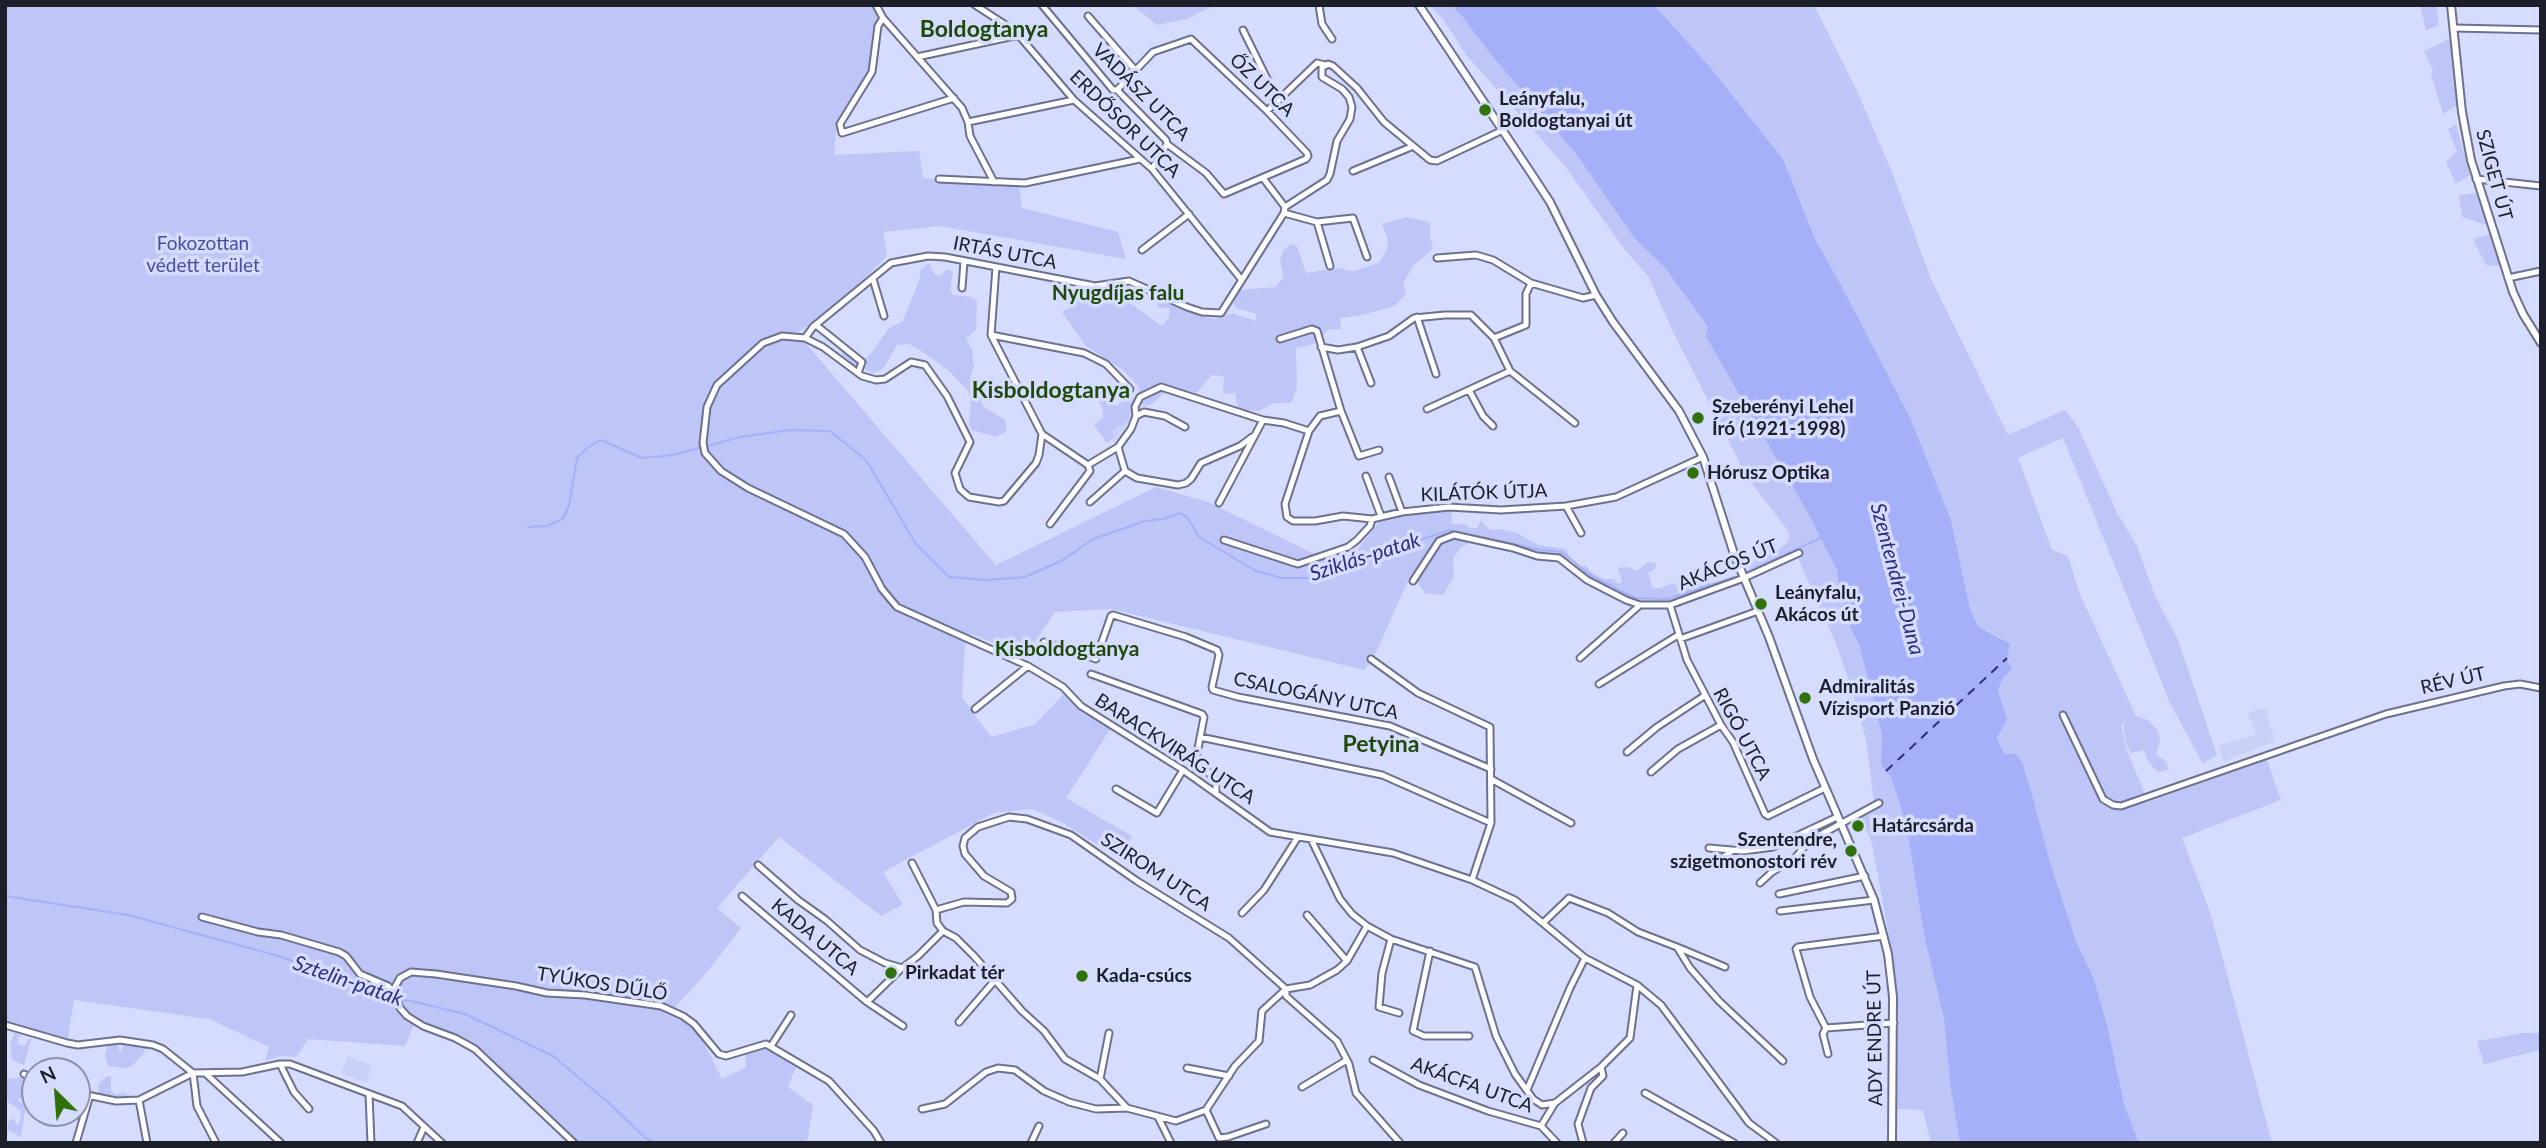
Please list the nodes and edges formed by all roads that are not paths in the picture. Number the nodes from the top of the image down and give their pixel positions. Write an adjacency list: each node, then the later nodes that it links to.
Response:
1 (876, 5): 8 (street)
2 (975, 5): 12 (street, ERDŐSOR UTCA)
3 (1042, 5): 17 (street, VADÁSZ UTCA)
4 (1319, 5): 13 (street)
5 (1419, 5): 23 (main road, ADY ENDRE ÚT)
6 (2451, 5): 9 (main road, SZIGET ÚT)
7 (1088, 16): 16 (street)
8 (883, 18): 14 (street); 18 (street)
9 (2454, 28): 11 (street); 31 (main road, SZIGET ÚT)
10 (1243, 30): 20 (street)
11 (2541, 30)
12 (1019, 35): 14 (street); 19 (street, ERDŐSOR UTCA)
13 (1332, 39)
14 (917, 57): 18 (street)
15 (1325, 65): 20 (street); 25 (street); 34 (street)
16 (1135, 70): 17 (street); 21 (street, ŐZ UTCA)
17 (1118, 90): 24 (street, VADÁSZ UTCA)
18 (954, 98): 22 (street)
19 (1074, 100): 22 (street); 26 (street, ERDŐSOR UTCA)
20 (1278, 101): 21 (street)
21 (1267, 111): 30 (street, ŐZ UTCA)
22 (968, 122): 32 (street)
23 (1503, 130): 25 (street); 49 (main road, ADY ENDRE ÚT)
24 (1167, 144): 27 (street); 30 (street, VADÁSZ UTCA)
25 (1411, 147): 28 (street)
26 (1140, 159): 27 (street, ERDŐSOR UTCA); 32 (street)
27 (1152, 169): 35 (street, ERDŐSOR UTCA)
28 (1353, 170)
29 (939, 178): 32 (street)
30 (1263, 178): 34 (street)
31 (2476, 179): 33 (street); 44 (main road, SZIGET ÚT)
32 (994, 182)
33 (2541, 186)
34 (1284, 210): 36 (street); 46 (street)
35 (1189, 214): 37 (street); 46 (street, ERDŐSOR UTCA)
36 (1317, 222): 38 (street); 41 (street)
37 (1142, 250)
38 (1367, 257)
39 (1437, 258): 47 (street)
40 (964, 261): 42 (street, IRTÁS UTCA); 45 (street, IRTÁS UTCA); 48 (street)
41 (1330, 266)
42 (996, 267): 46 (street, IRTÁS UTCA); 53 (street)
43 (2541, 271): 44 (street)
44 (2508, 278): 57 (main road, SZIGET ÚT)
45 (873, 279): 50 (street); 52 (street, IRTÁS UTCA)
46 (1241, 279)
47 (1531, 283): 49 (street); 55 (street)
48 (962, 288)
49 (1596, 295): 78 (main road, ADY ENDRE ÚT)
50 (884, 316)
51 (1417, 317): 55 (street); 58 (street); 62 (street)
52 (816, 325): 54 (street, IRTÁS UTCA); 61 (street)
53 (991, 335): 64 (street); 74 (street)
54 (805, 338): 61 (street); 102 (street, BARACKVIRÁG UTCA)
55 (1494, 338): 60 (street)
56 (1280, 339): 59 (street)
57 (2541, 343)
58 (1357, 346): 59 (street); 63 (street)
59 (1321, 347): 67 (street)
60 (1510, 370): 65 (street); 70 (street)
61 (858, 373): 74 (street)
62 (1436, 374)
63 (1371, 383)
64 (1130, 389)
65 (1469, 390): 66 (street); 72 (street)
66 (1427, 409)
67 (1341, 411): 73 (street); 77 (street)
68 (1136, 416): 69 (street); 71 (street); 76 (street)
69 (1262, 420): 73 (street); 75 (street)
70 (1575, 423)
71 (1185, 426)
72 (1493, 426)
73 (1309, 431): 88 (street)
74 (1042, 434): 79 (street)
75 (1252, 437): 80 (street); 84 (street)
76 (1118, 447): 79 (street); 80 (street)
77 (1379, 450)
78 (1703, 457): 85 (street, KILÁTÓK ÚTJA); 93 (main road, ADY ENDRE ÚT)
79 (1088, 465): 89 (street)
80 (1125, 471): 83 (street)
81 (1366, 476): 87 (street)
82 (1389, 477): 86 (street, KILÁTÓK ÚTJA)
83 (1090, 502)
84 (1219, 502)
85 (1566, 506): 86 (street, KILÁTÓK ÚTJA); 90 (street, KILÁTÓK ÚTJA)
86 (1402, 512): 87 (street, KILÁTÓK ÚTJA)
87 (1381, 516): 88 (street, KILÁTÓK ÚTJA)
88 (1372, 519): 91 (street)
89 (1050, 524)
90 (1581, 533)
91 (1224, 540)
92 (1799, 553): 93 (street, AKÁCOS ÚT)
93 (1744, 578): 95 (street, AKÁCOS ÚT); 97 (main road, ADY ENDRE ÚT)
94 (1413, 581): 96 (street, AKÁCOS ÚT)
95 (1670, 605): 96 (street, AKÁCOS ÚT); 98 (street, RIGÓ UTCA)
96 (1640, 606): 100 (street)
97 (1758, 611): 98 (street); 119 (main road, ADY ENDRE ÚT)
98 (1679, 637): 104 (street); 108 (street, RIGÓ UTCA)
99 (1044, 642): 114 (street, CSALOGÁNY UTCA)
100 (1580, 658)
101 (1371, 659): 107 (street)
102 (1028, 666): 109 (street); 115 (street, BARACKVIRÁG UTCA)
103 (1091, 674): 112 (street)
104 (1600, 684)
105 (2541, 688): 110 (street, RÉV ÚT)
106 (1408, 690): 107 (street)
107 (1418, 693): 114 (street)
108 (1704, 696): 111 (street, RIGÓ UTCA); 113 (street)
109 (975, 709)
110 (2063, 715)
111 (1721, 725): 116 (street); 119 (street, RIGÓ UTCA)
112 (1200, 737): 120 (street); 123 (street)
113 (1627, 752)
114 (1491, 769): 117 (street)
115 (1183, 770): 118 (street); 120 (street, BARACKVIRÁG UTCA)
116 (1651, 772)
117 (1492, 779): 123 (street); 124 (street)
118 (1116, 789)
119 (1825, 789): 122 (main road, ADY ENDRE ÚT)
120 (1216, 793): 125 (street, BARACKVIRÁG UTCA)
121 (1879, 803): 122 (street)
122 (1839, 820): 128 (street); 132 (main road, ADY ENDRE ÚT); 134 (street)
123 (1491, 823): 133 (street)
124 (1572, 824)
125 (1298, 837): 126 (street, BARACKVIRÁG UTCA); 140 (street)
126 (1310, 839): 133 (street, BARACKVIRÁG UTCA); 144 (street)
127 (1709, 848): 128 (street)
128 (1732, 851): 131 (street)
129 (912, 863): 138 (street)
130 (758, 866): 153 (street)
131 (1684, 866)
132 (1865, 876): 135 (street); 137 (main road, ADY ENDRE ÚT)
133 (1472, 880): 143 (street, BARACKVIRÁG UTCA)
134 (1760, 883)
135 (1779, 894)
136 (742, 896): 160 (street, KADA UTCA)
137 (1874, 900): 139 (street); 146 (main road, ADY ENDRE ÚT)
138 (936, 910): 145 (street); 158 (street, SZIROM UTCA)
139 (1780, 911)
140 (1242, 913)
141 (1307, 915): 151 (street)
142 (202, 917): 157 (street)
143 (1544, 922): 148 (street); 150 (street, BARACKVIRÁG UTCA)
144 (1367, 926): 147 (street); 151 (street)
145 (943, 931): 153 (street); 154 (street)
146 (1884, 936): 164 (main road, ADY ENDRE ÚT); 167 (street)
147 (1391, 939): 149 (street); 161 (street)
148 (1676, 947): 152 (street); 174 (street)
149 (1430, 951): 169 (street); 183 (street)
150 (1585, 958): 156 (street, BARACKVIRÁG UTCA); 183 (street)
151 (1347, 961): 158 (street)
152 (1725, 967)
153 (902, 968): 160 (street)
154 (996, 979): 163 (street); 181 (street)
155 (397, 983): 157 (street); 159 (street); 170 (street, TYÚKOS DŰLŐ)
156 (1637, 985): 176 (street); 214 (street, BARACKVIRÁG UTCA)
157 (388, 986): 159 (street)
158 (1286, 989): 172 (street, SZIROM UTCA); 180 (street)
159 (395, 994): 205 (street)
160 (867, 1002): 166 (street, KADA UTCA)
161 (1399, 1013)
162 (791, 1015): 170 (street)
163 (959, 1022)
164 (1894, 1023): 167 (street); 215 (main road, ADY ENDRE ÚT)
165 (5, 1025): 178 (street)
166 (903, 1027)
167 (1826, 1028): 171 (street)
168 (1109, 1033): 181 (street)
169 (1469, 1037)
170 (771, 1046): 206 (street)
171 (1828, 1054)
172 (1347, 1060): 182 (street); 209 (street, SZIROM UTCA)
173 (1373, 1060): 196 (street, AKÁCFA UTCA)
174 (1783, 1061)
175 (280, 1064): 179 (street); 185 (street); 191 (street)
176 (1601, 1067): 188 (street); 211 (street)
177 (1187, 1068): 180 (street)
178 (193, 1073): 179 (street); 187 (street); 200 (street)
179 (205, 1073): 201 (street)
180 (1229, 1076): 192 (street)
181 (1100, 1079): 189 (street)
182 (1302, 1087)
183 (1527, 1090): 188 (street)
184 (1645, 1093): 213 (street)
185 (369, 1094): 197 (street); 202 (street)
186 (91, 1095): 187 (street)
187 (139, 1100): 199 (street)
188 (1555, 1103): 196 (street)
189 (1127, 1108): 190 (street); 193 (street)
190 (922, 1109)
191 (309, 1110)
192 (1206, 1110): 193 (street); 194 (street)
193 (1158, 1117): 208 (street)
194 (1266, 1124)
195 (1038, 1126): 207 (street)
196 (1541, 1126): 210 (street, AKÁCFA UTCA)
197 (424, 1127): 203 (street); 204 (street)
198 (1623, 1133): 212 (street)
199 (147, 1143)
200 (216, 1143)
201 (281, 1143)
202 (371, 1143)
203 (417, 1143)
204 (442, 1143)
205 (575, 1143)
206 (881, 1143)
207 (1031, 1143)
208 (1171, 1143)
209 (1400, 1143)
210 (1557, 1143)
211 (1583, 1143)
212 (1614, 1143)
213 (1734, 1143)
214 (1776, 1143)
215 (1892, 1143)

